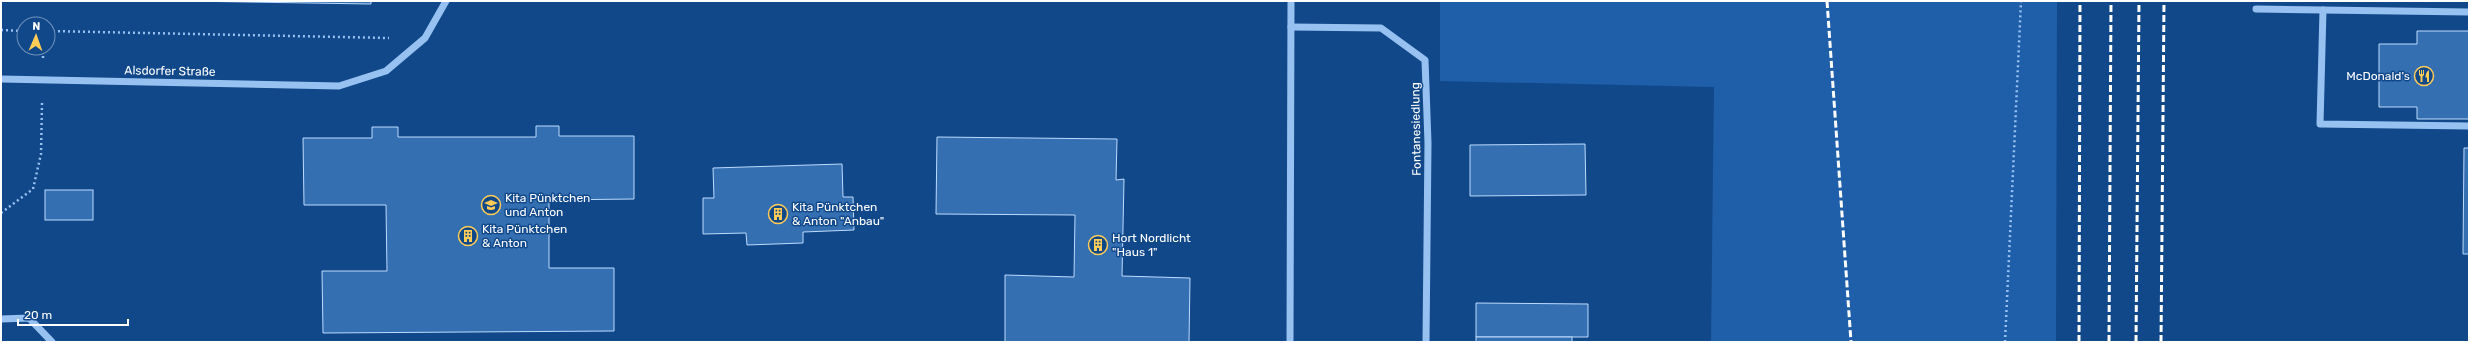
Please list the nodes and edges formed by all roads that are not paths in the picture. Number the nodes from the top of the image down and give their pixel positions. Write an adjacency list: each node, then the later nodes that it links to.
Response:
1 (446, 1): 7 (street, Alsdorfer Straße)
2 (1291, 1): 6 (street)
3 (2256, 9): 4 (street)
4 (2323, 10): 5 (street); 8 (street)
5 (2469, 12)
6 (1291, 27): 11 (street); 12 (street, Fontanesiedlung)
7 (1, 79)
8 (2469, 126)
9 (1, 318): 10 (street)
10 (52, 342)
11 (1290, 342)
12 (1426, 342)

